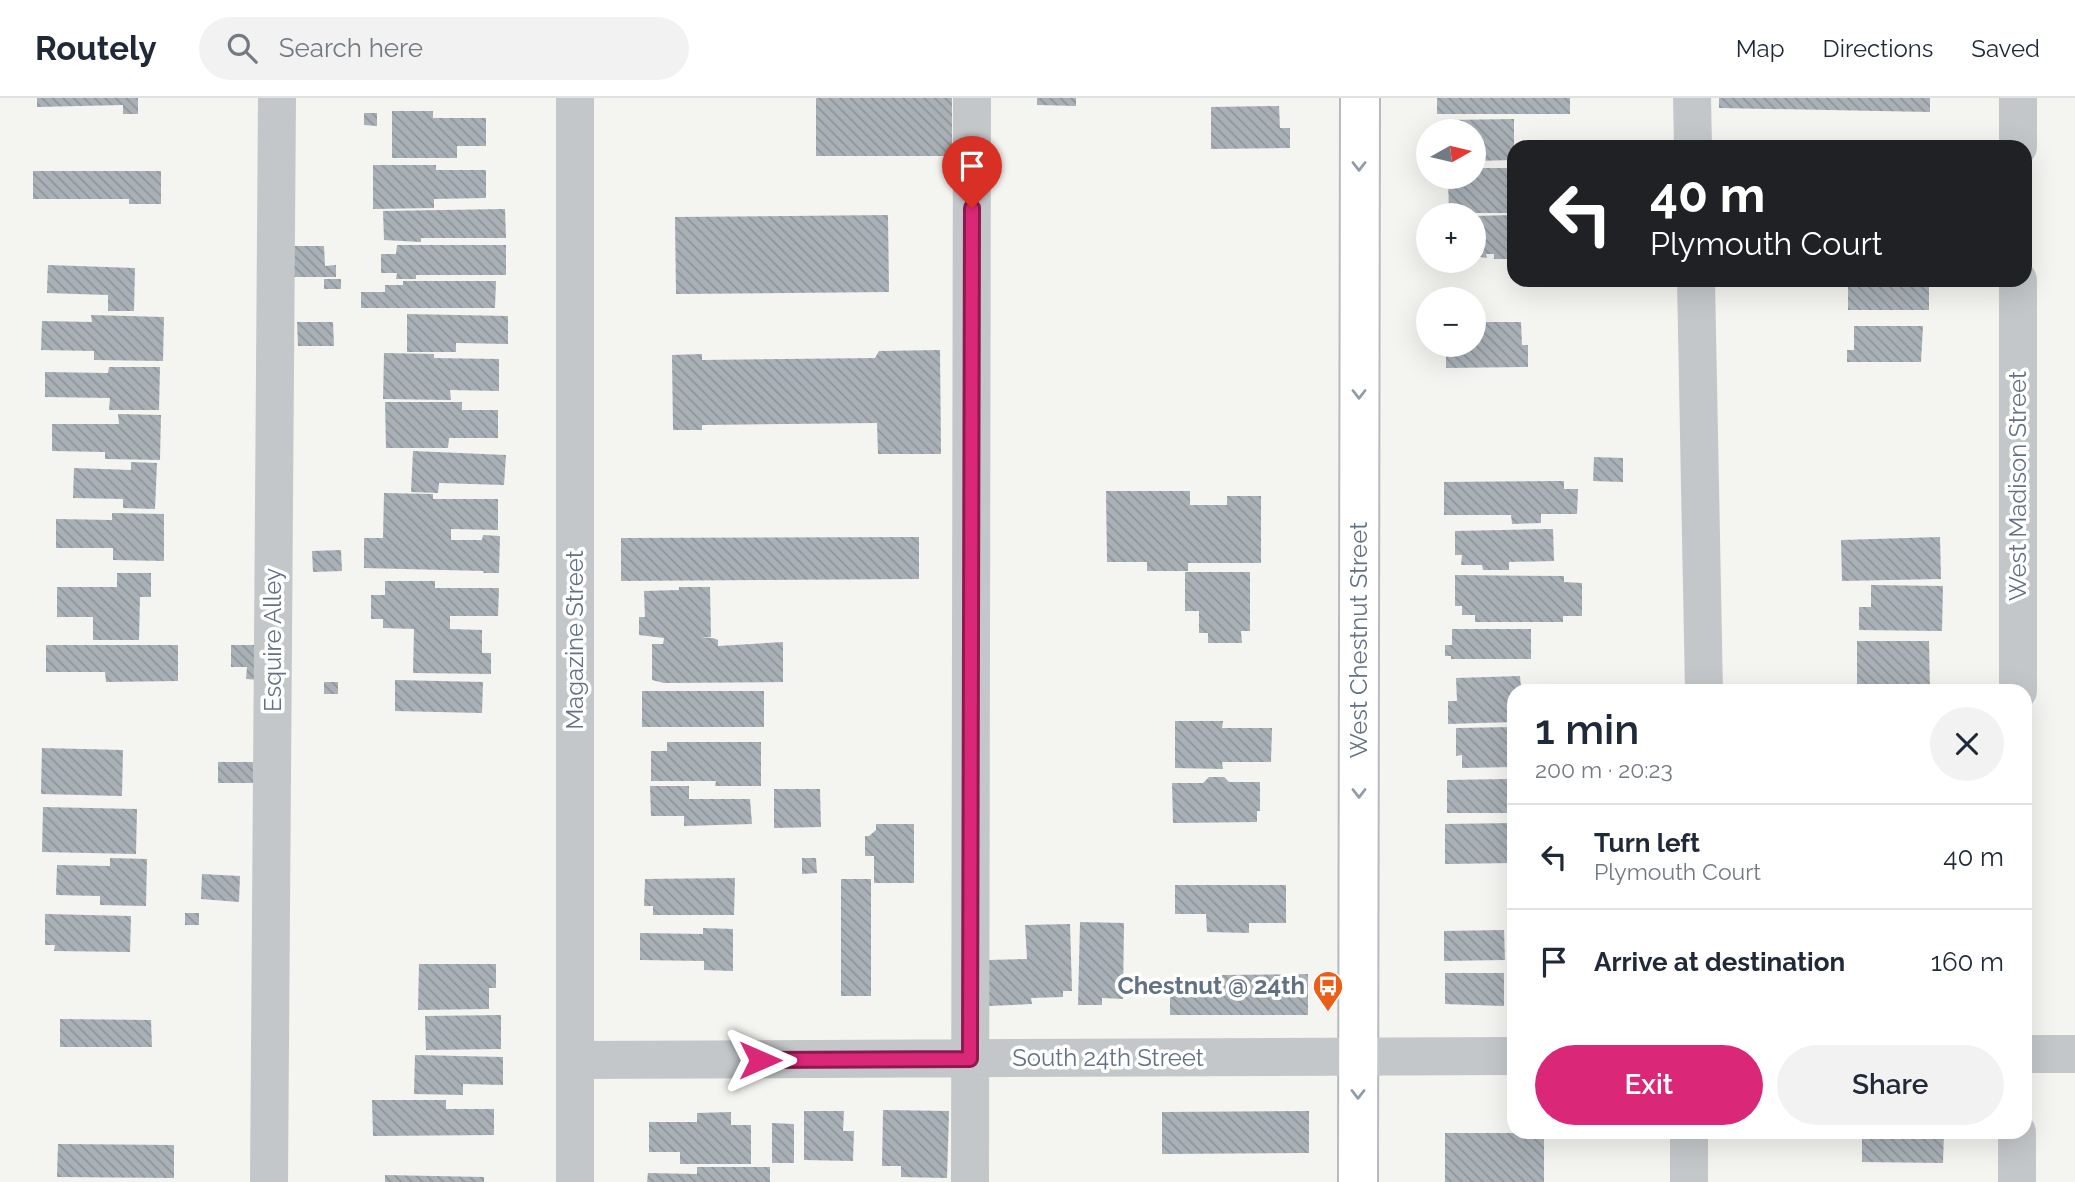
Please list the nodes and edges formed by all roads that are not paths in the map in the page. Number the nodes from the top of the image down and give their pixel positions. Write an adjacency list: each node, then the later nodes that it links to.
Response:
1 (277, 98): 21 (street, Esquire Alley)
2 (575, 98): 18 (street, Magazine Street)
3 (972, 98): 17 (street)
4 (1360, 98): 16 (main road, West Chestnut Street, one-way to 16)
5 (1692, 98): 7 (street)
6 (2018, 98): 8 (street)
7 (1693, 140)
8 (2018, 140)
9 (1696, 287): 11 (street)
10 (2018, 287): 12 (street, West Madison Street)
11 (1704, 684)
12 (2018, 684)
13 (2032, 1054): 14 (street)
14 (2075, 1054)
15 (1507, 1056): 16 (street, South 24th Street)
16 (1358, 1057): 17 (street, South 24th Street); 24 (main road, West Chestnut Street, one-way to 24)
17 (970, 1059): 18 (street, South 24th Street); 23 (street)
18 (576, 1060): 22 (street, Magazine Street)
19 (1689, 1139): 25 (street)
20 (2017, 1139): 26 (street)
21 (269, 1182)
22 (575, 1182)
23 (970, 1182)
24 (1358, 1182)
25 (1689, 1182)
26 (2017, 1182)

